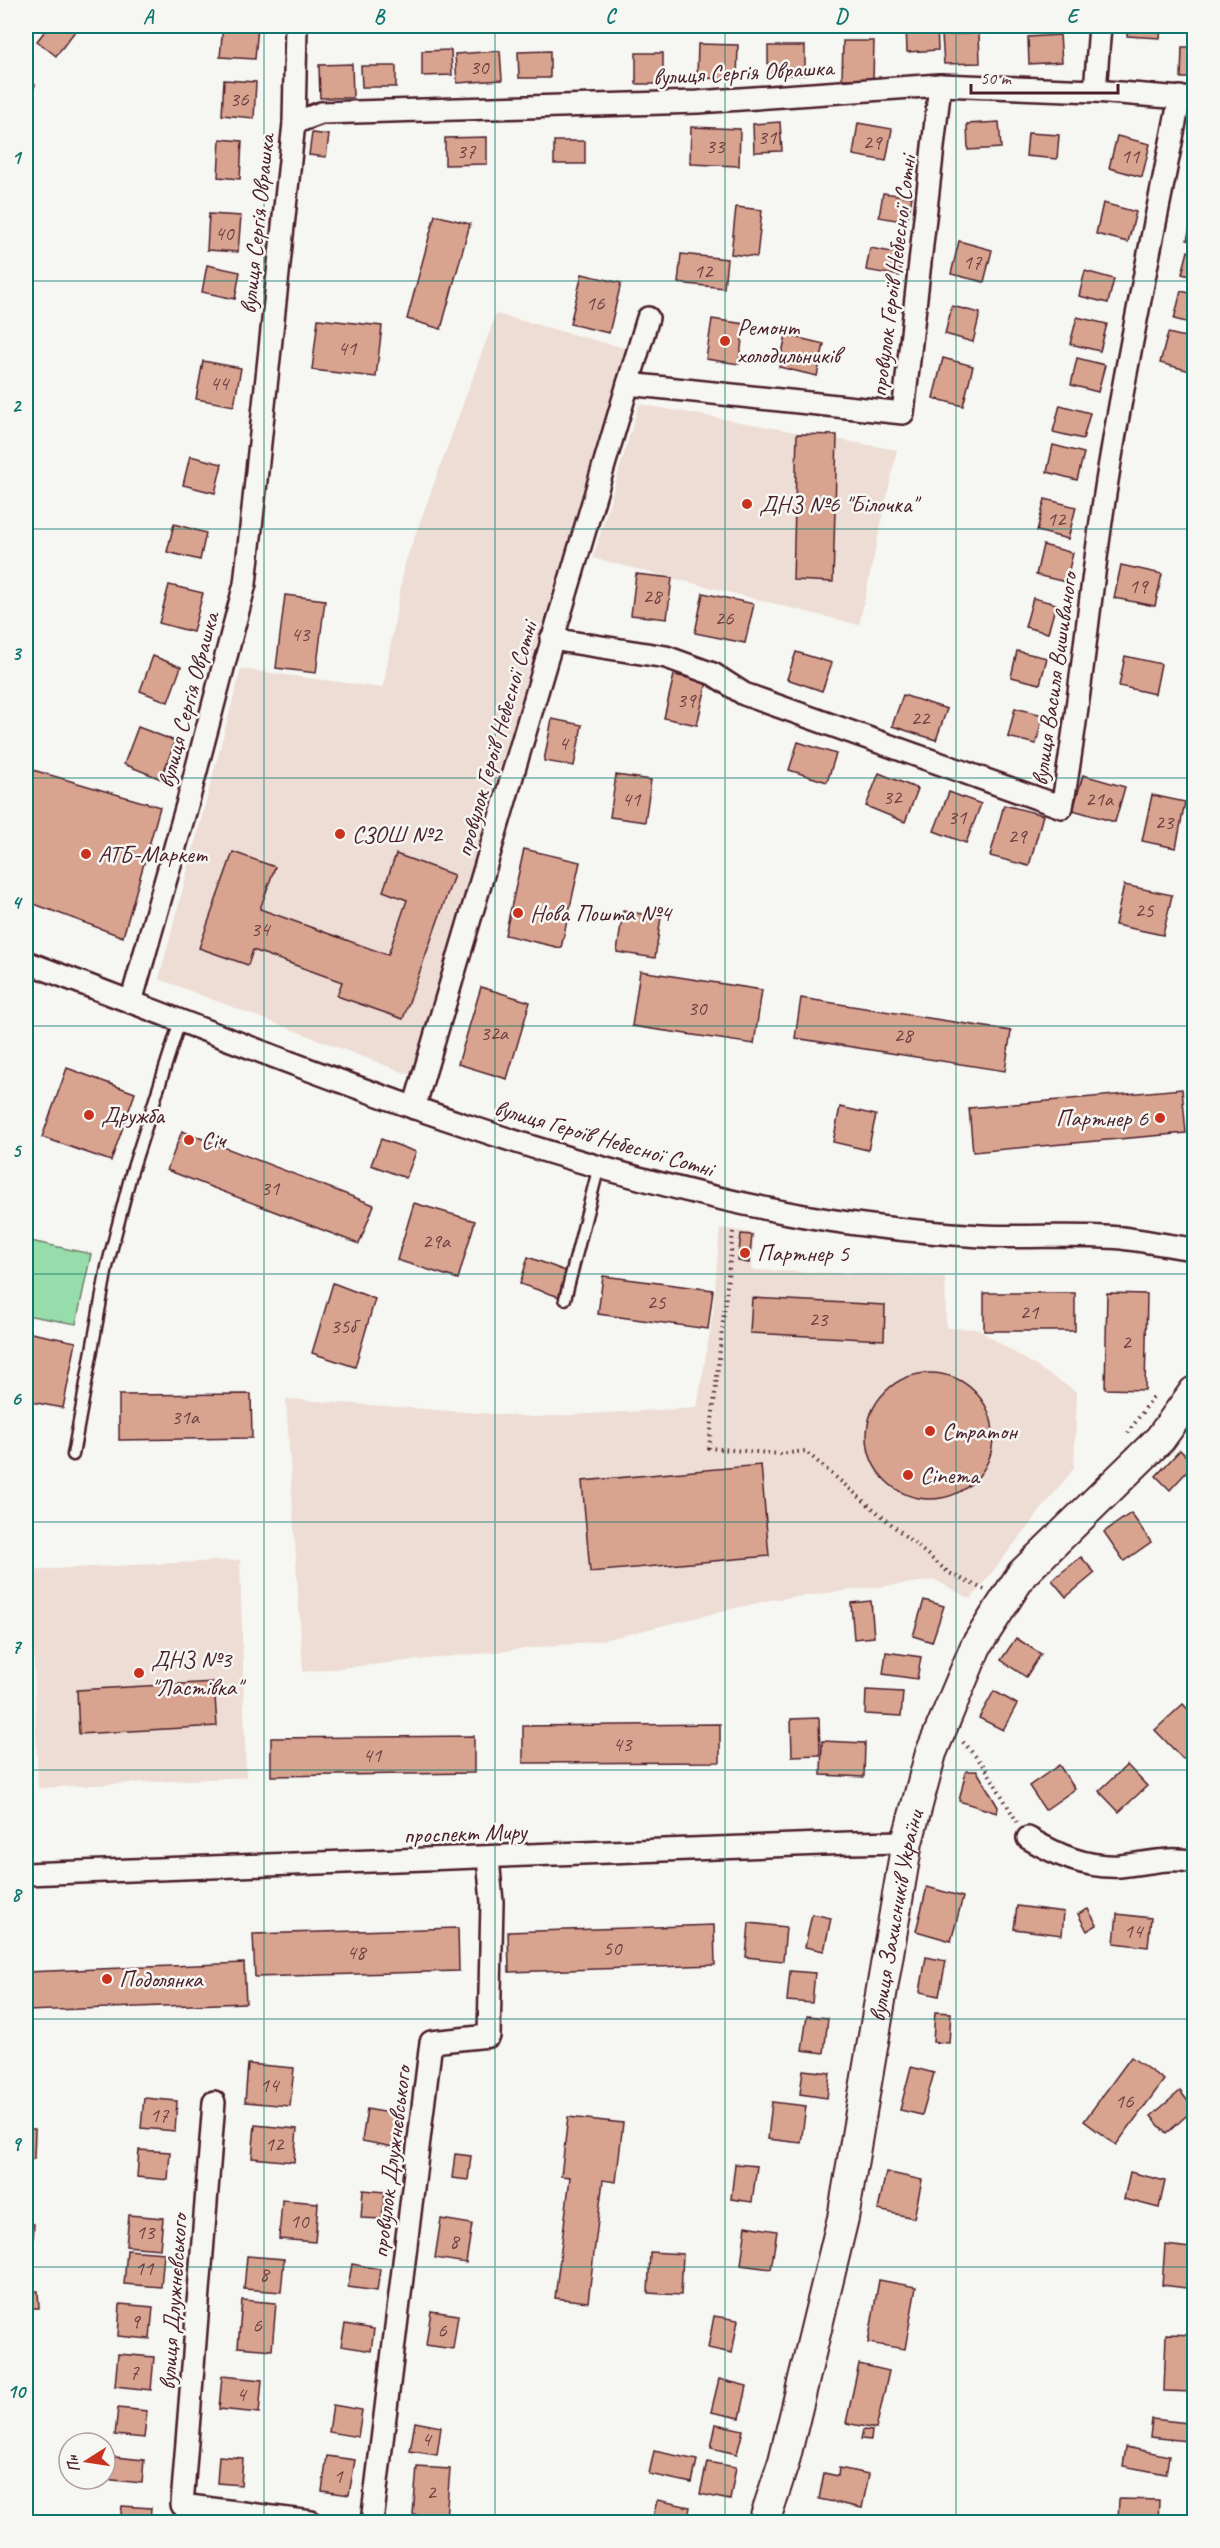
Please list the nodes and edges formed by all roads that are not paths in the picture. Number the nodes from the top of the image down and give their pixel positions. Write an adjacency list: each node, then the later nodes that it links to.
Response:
1 (296, 26): 6 (street)
2 (1100, 26): 4 (street)
3 (940, 85): 4 (street, вулиця Сергія Оврашка); 6 (street, вулиця Сергія Оврашка); 8 (street, провулок Героїв Небесної Сотні)
4 (1095, 90): 5 (street, вулиця Сергія Оврашка)
5 (1187, 98): 9 (street, вулиця Василя Вишиваного)
6 (294, 123): 11 (street, вулиця Сергія Оврашка)
7 (648, 318): 8 (street, провулок Героїв Небесної Сотні)
8 (628, 384): 9 (street, провулок Героїв Небесної Сотні)
9 (551, 639): 13 (street, провулок Героїв Небесної Сотні)
10 (26, 962): 11 (street, вулиця Героїв Небесної Сотні)
11 (131, 1002): 12 (street, вулиця Героїв Небесної Сотні)
12 (180, 1021): 13 (street, вулиця Героїв Небесної Сотні); 18 (lane)
13 (414, 1108): 14 (street, вулиця Героїв Небесної Сотні)
14 (599, 1167): 15 (street, вулиця Героїв Небесної Сотні); 16 (lane)
15 (1194, 1249)
16 (565, 1299)
17 (1194, 1392): 20 (main road, вулиця Захисників України)
18 (73, 1455)
19 (1028, 1838): 22 (street)
20 (907, 1842): 21 (street, проспект Миру); 28 (main road, вулиця Захисників України)
21 (488, 1858): 23 (street, проспект Миру); 27 (street, провулок Длужнєвського)
22 (1194, 1862)
23 (26, 1875)
24 (214, 2102): 25 (street, вулиця Длужнєвського)
25 (182, 2514): 26 (street)
26 (311, 2523)
27 (372, 2523)
28 (764, 2523)

